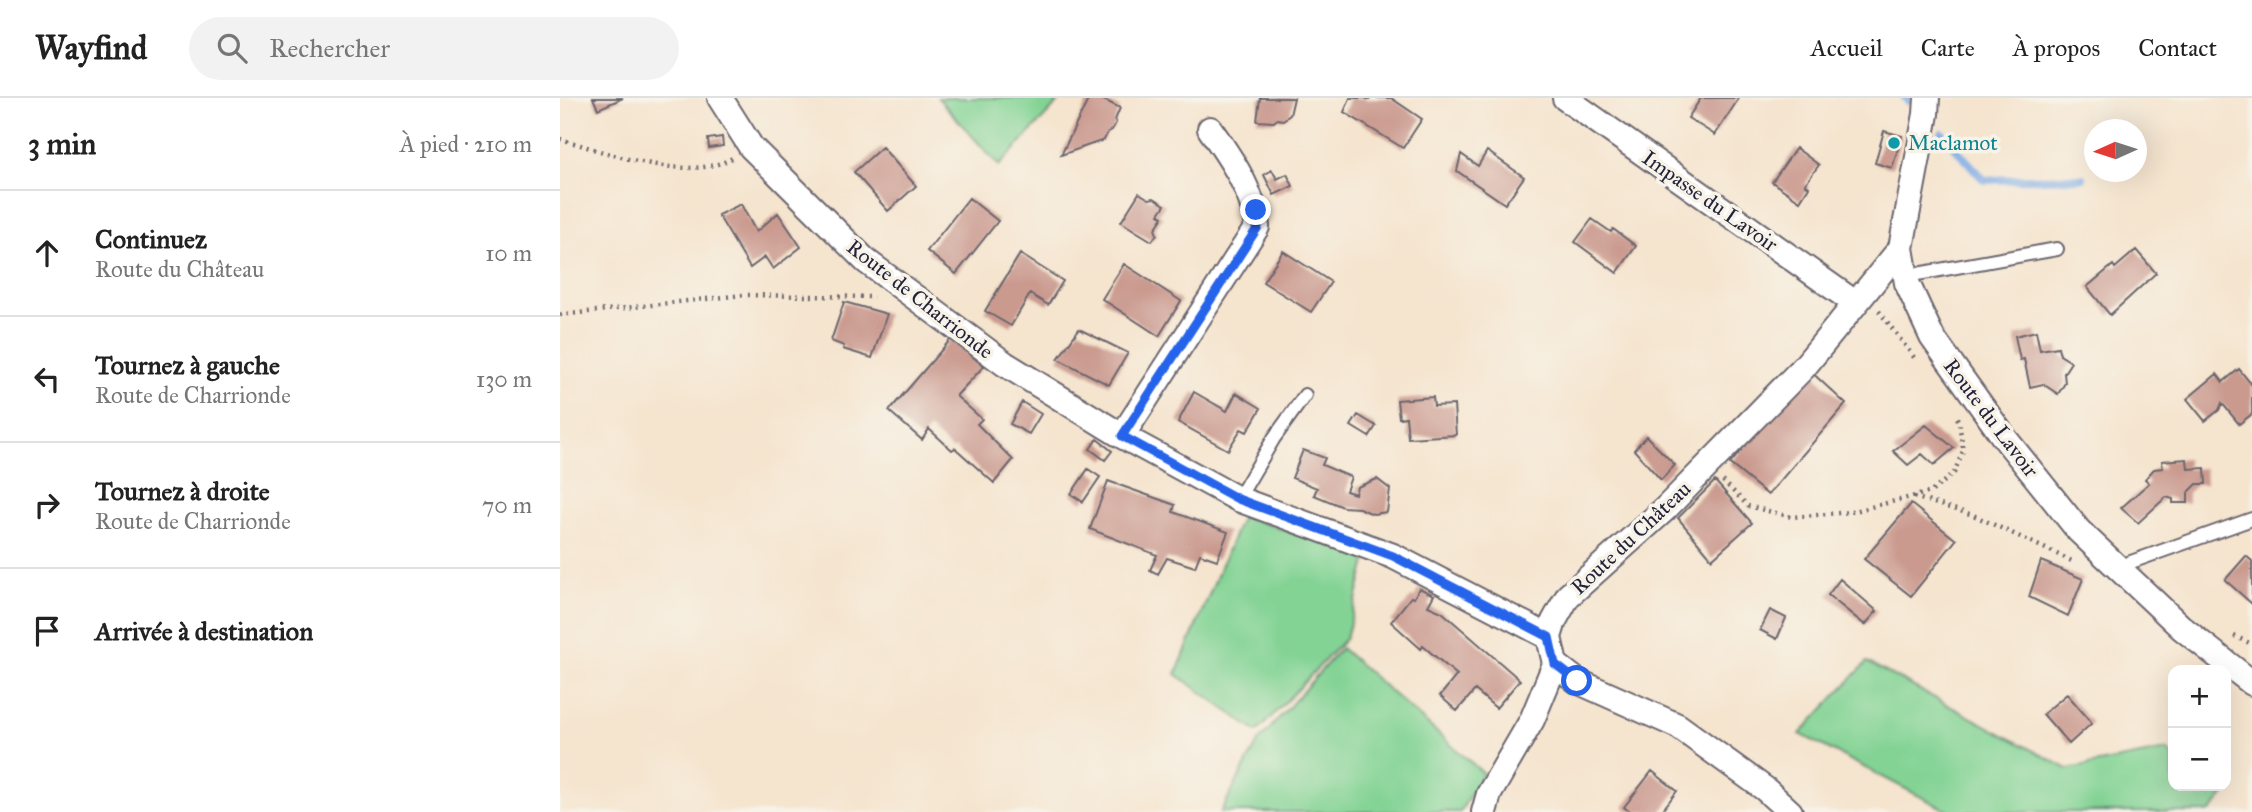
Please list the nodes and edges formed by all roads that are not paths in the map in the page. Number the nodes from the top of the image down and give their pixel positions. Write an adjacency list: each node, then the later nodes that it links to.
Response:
1 (720, 98): 10 (street, Route de Charrionde)
2 (1565, 98): 8 (street, Impasse du Lavoir)
3 (1927, 98): 5 (street)
4 (1210, 129): 10 (street)
5 (1901, 248): 7 (street, Route du Lavoir); 8 (street, Route du Château)
6 (2057, 249): 7 (lane)
7 (1906, 276): 13 (street, Route du Lavoir)
8 (1860, 297): 14 (street, Route du Château)
9 (1305, 395): 11 (lane)
10 (1122, 436): 11 (street, Route de Charrionde)
11 (1238, 499): 14 (street, Route de Charrionde)
12 (2252, 519): 13 (lane)
13 (2117, 567): 16 (street, Route du Lavoir)
14 (1549, 637): 15 (street)
15 (1555, 664): 17 (street); 18 (street)
16 (2252, 683)
17 (1484, 812)
18 (1790, 812)

